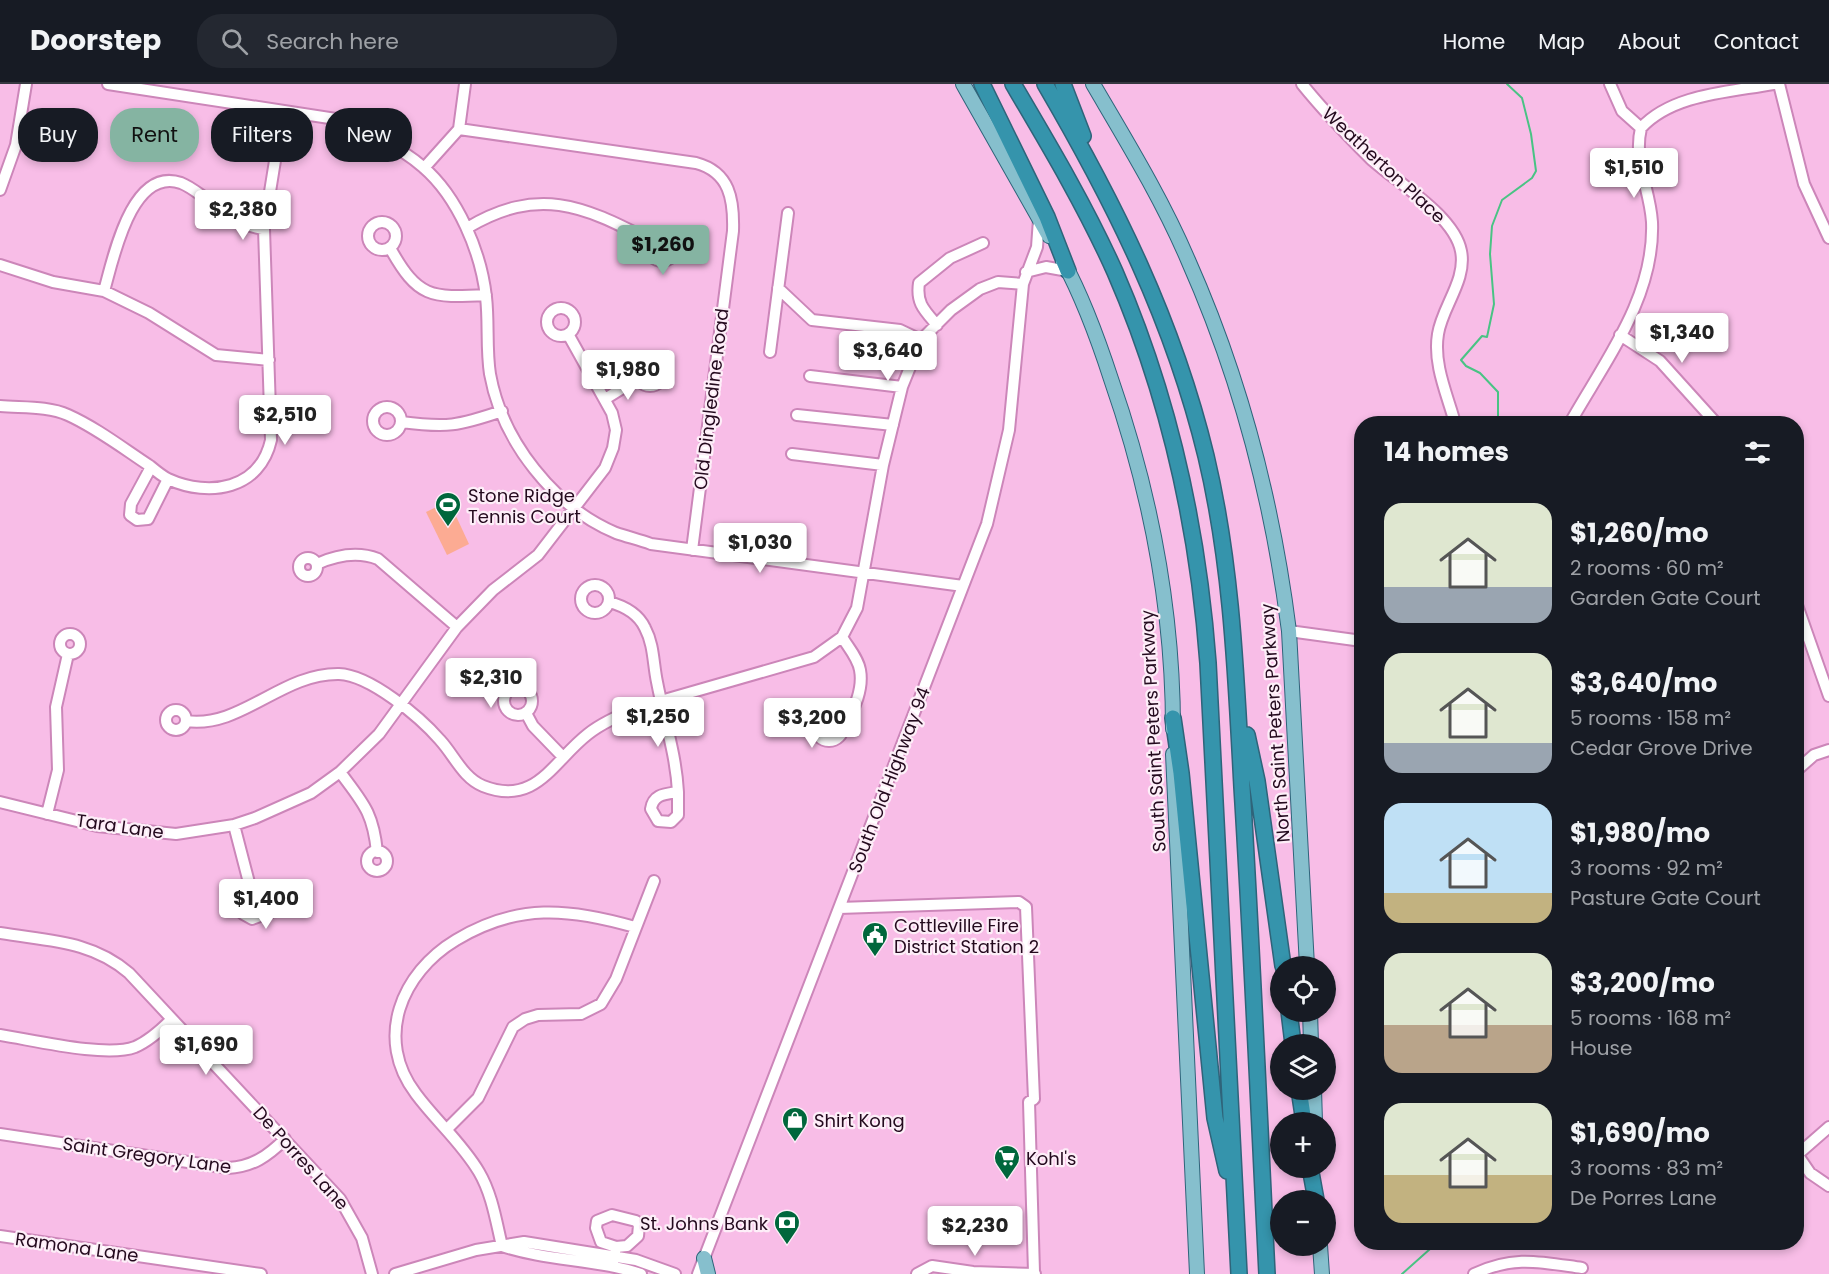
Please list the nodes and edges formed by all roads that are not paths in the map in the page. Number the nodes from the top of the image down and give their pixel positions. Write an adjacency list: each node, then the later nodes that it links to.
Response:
1 (26, 84): 21 (street)
2 (108, 84): 14 (street)
3 (465, 84): 17 (street)
4 (963, 84): 23 (main road, South Saint Peters Parkway)
5 (982, 84): 32 (highway)
6 (1013, 84): 104 (highway)
7 (1046, 84): 19 (highway)
8 (1063, 84): 19 (highway)
9 (1093, 84): 67 (main road, North Saint Peters Parkway)
10 (1302, 84): 50 (street, Weatherton Place)
11 (1610, 84): 16 (street)
12 (1773, 84): 16 (street)
13 (1779, 84): 26 (street)
14 (264, 108)
15 (313, 116): 20 (street)
16 (1641, 128): 39 (street)
17 (459, 129): 20 (street); 60 (street, Old Dingledine Road)
18 (275, 162): 25 (street)
19 (1091, 162): 71 (highway)
20 (424, 168): 24 (street)
21 (0, 190)
22 (788, 213): 34 (street)
23 (1039, 219): 31 (street, South Old Highway 94); 32 (main road, South Saint Peters Parkway)
24 (467, 228): 27 (street); 36 (street)
25 (264, 229): 35 (street); 42 (street)
26 (1829, 238)
27 (649, 240)
28 (983, 243): 37 (street)
29 (390, 248): 36 (street)
30 (0, 266): 35 (street)
31 (1026, 272): 32 (street); 33 (street, South Old Highway 94)
32 (1068, 272): 76 (main road, South Saint Peters Parkway)
33 (1023, 284): 37 (street); 63 (street, South Old Highway 94)
34 (778, 288): 40 (street); 41 (street)
35 (104, 291): 42 (street)
36 (486, 295): 48 (street)
37 (937, 325): 40 (street)
38 (568, 334): 46 (street, Tara Lane)
39 (1620, 335): 51 (street); 52 (street)
40 (921, 340): 45 (street)
41 (770, 352)
42 (269, 360): 58 (street)
43 (810, 376): 45 (street)
44 (637, 379): 46 (street)
45 (902, 387): 54 (street)
46 (605, 399): 59 (street, Tara Lane)
47 (0, 406): 57 (street)
48 (502, 411): 53 (street); 59 (street)
49 (797, 415): 54 (street)
50 (1453, 416)
51 (1574, 416)
52 (1711, 416)
53 (401, 422)
54 (893, 425): 56 (street)
55 (792, 454): 56 (street)
56 (883, 465): 62 (street)
57 (151, 467): 58 (street); 58 (street)
58 (168, 479)
59 (575, 508): 60 (street); 66 (street, Tara Lane)
60 (692, 550): 62 (street)
61 (317, 564): 66 (street)
62 (862, 572): 63 (street); 68 (street)
63 (963, 586): 90 (street, South Old Highway 94)
64 (609, 602): 73 (street)
65 (1804, 625): 72 (street)
66 (458, 627): 74 (street, Tara Lane)
67 (1289, 631): 69 (street); 94 (main road, North Saint Peters Parkway)
68 (842, 637): 73 (street); 78 (street)
69 (1354, 640)
70 (69, 654): 85 (street)
71 (1237, 692): 93 (highway); 123 (highway)
72 (1829, 696)
73 (661, 701): 80 (street); 83 (street)
74 (400, 706): 77 (street); 80 (street); 82 (street, Tara Lane)
75 (526, 712): 80 (street)
76 (1173, 718): 104 (highway); 121 (main road, South Saint Peters Parkway)
77 (186, 721)
78 (842, 721)
79 (1829, 750): 81 (street)
80 (563, 757)
81 (1804, 764)
82 (340, 772): 86 (street, Tara Lane); 87 (street)
83 (678, 792)
84 (0, 802): 85 (street, Tara Lane)
85 (47, 814): 86 (street, Tara Lane)
86 (234, 825): 89 (street)
87 (376, 852)
88 (654, 881): 91 (street)
89 (253, 898)
90 (839, 908): 109 (street, South Old Highway 94); 112 (street)
91 (635, 927): 98 (street); 98 (street)
92 (0, 933): 95 (street, De Porres Lane)
93 (1282, 956)
94 (1307, 956)
95 (172, 1019): 96 (street); 100 (street, De Porres Lane)
96 (0, 1035)
97 (1829, 1127): 101 (street)
98 (447, 1129): 106 (street)
99 (0, 1134): 100 (street, Saint Gregory Lane)
100 (285, 1139): 114 (street, De Porres Lane)
101 (1804, 1149)
102 (1804, 1165): 103 (street)
103 (1829, 1186)
104 (1236, 1214): 122 (highway)
105 (0, 1236): 113 (street, Ramona Lane)
106 (502, 1246): 107 (street); 111 (street)
107 (614, 1256): 116 (street); 117 (street)
108 (1321, 1256): 124 (main road)
109 (704, 1258): 118 (street, South Old Highway 94); 119 (main road)
110 (1582, 1268): 125 (street)
111 (426, 1270): 115 (street)
112 (1034, 1273): 120 (street)
113 (261, 1274)
114 (372, 1274)
115 (395, 1274)
116 (642, 1274)
117 (675, 1274)
118 (698, 1274)
119 (708, 1274)
120 (918, 1274)
121 (1197, 1274)
122 (1239, 1274)
123 (1267, 1274)
124 (1322, 1274)
125 (1474, 1274)

